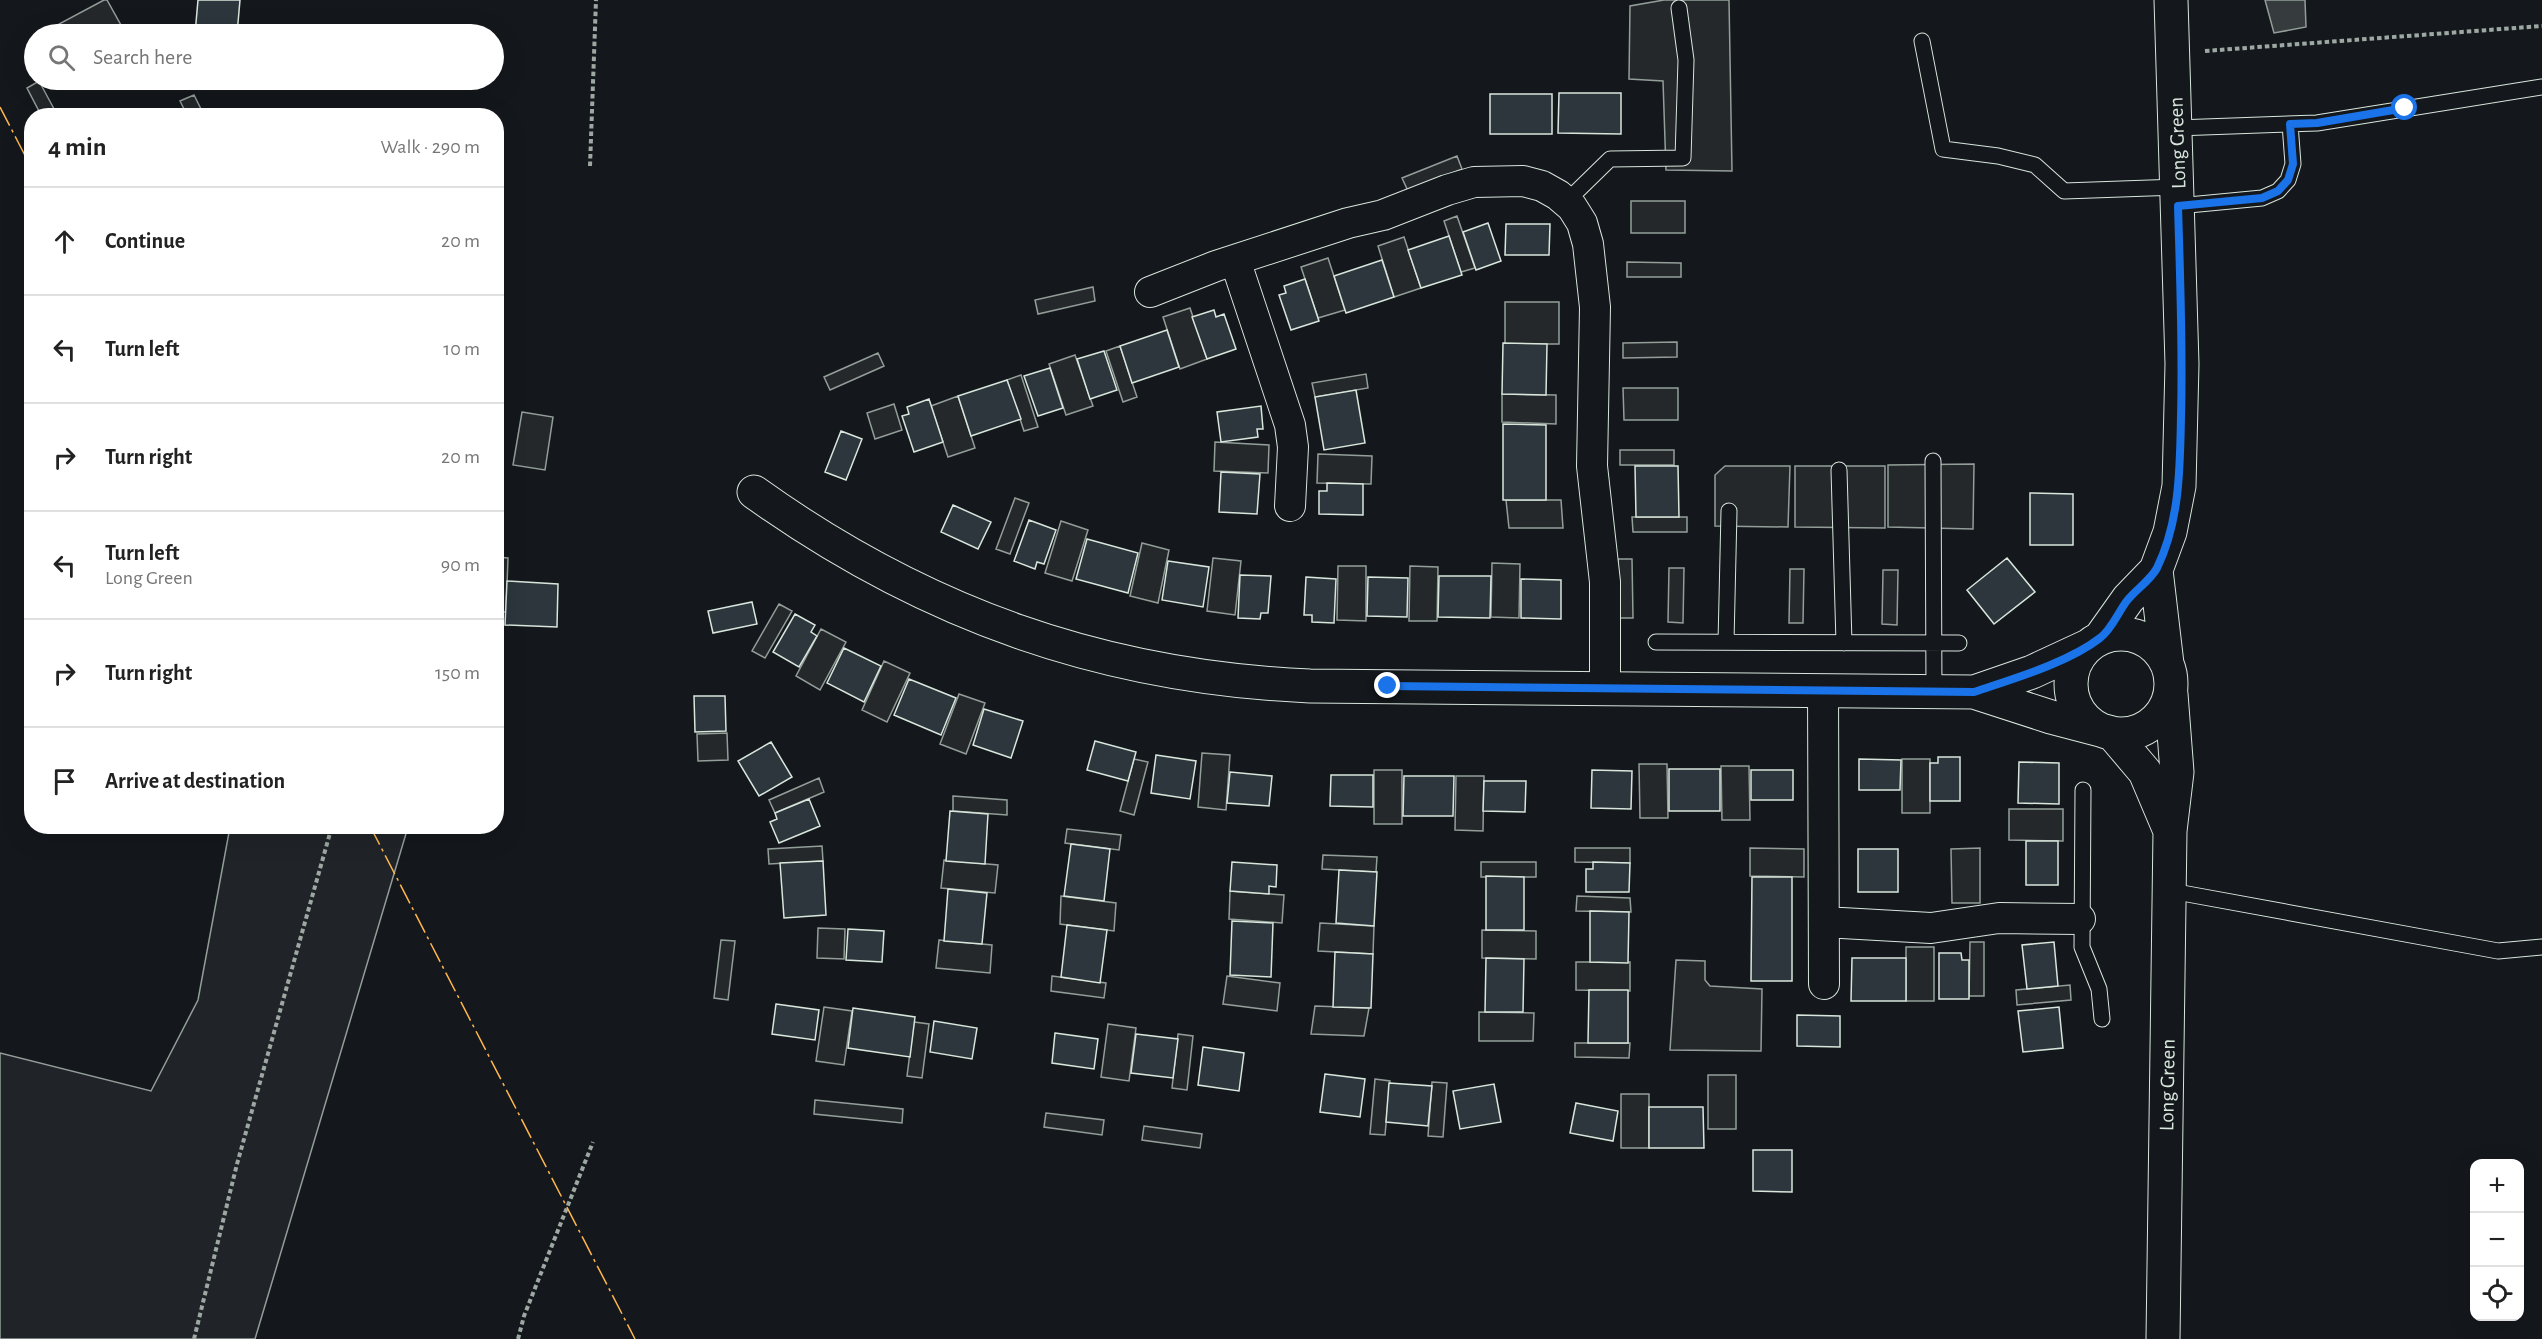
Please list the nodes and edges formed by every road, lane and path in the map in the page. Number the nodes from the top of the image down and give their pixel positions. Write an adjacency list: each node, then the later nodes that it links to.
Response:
1 (596, 0): 10 (path)
2 (2171, 0): 6 (street, Long Green)
3 (1679, 8): 12 (lane)
4 (2542, 26): 6 (path)
5 (1922, 41): 11 (lane)
6 (2174, 54): 9 (street, Long Green)
7 (2542, 87): 8 (lane)
8 (2290, 124): 9 (lane); 11 (lane)
9 (2176, 128): 11 (street, Long Green)
10 (590, 166)
11 (2178, 196): 20 (street, Long Green)
12 (1566, 202): 13 (street); 28 (street)
13 (1235, 260): 14 (street); 18 (street)
14 (1150, 292)
15 (1932, 461): 25 (lane)
16 (1839, 470): 24 (lane)
17 (754, 492): 28 (street)
18 (1290, 506)
19 (1729, 511): 23 (lane)
20 (2156, 570): 21 (street, Long Green); 27 (street, Long Green)
21 (2095, 641): 27 (street); 31 (street); 32 (street)
22 (1656, 642): 23 (lane)
23 (1726, 642): 24 (lane)
24 (1844, 643): 25 (lane)
25 (1934, 643): 26 (lane); 30 (lane)
26 (1959, 643)
27 (2169, 679): 32 (street); 34 (street, Long Green)
28 (1605, 687): 29 (street)
29 (1823, 690): 30 (street); 38 (street)
30 (1934, 691): 31 (street)
31 (1974, 692): 32 (street)
32 (2112, 733): 34 (street, Long Green)
33 (2083, 790): 37 (lane)
34 (2170, 831): 36 (street, Long Green)
35 (330, 834): 43 (path)
36 (2171, 891): 39 (lane); 45 (street, Long Green)
37 (2080, 919): 38 (street); 41 (lane)
38 (1824, 922): 40 (street)
39 (2542, 947)
40 (1824, 984)
41 (2102, 1019)
42 (592, 1142): 44 (path)
43 (194, 1339)
44 (518, 1339)
45 (2163, 1339)

